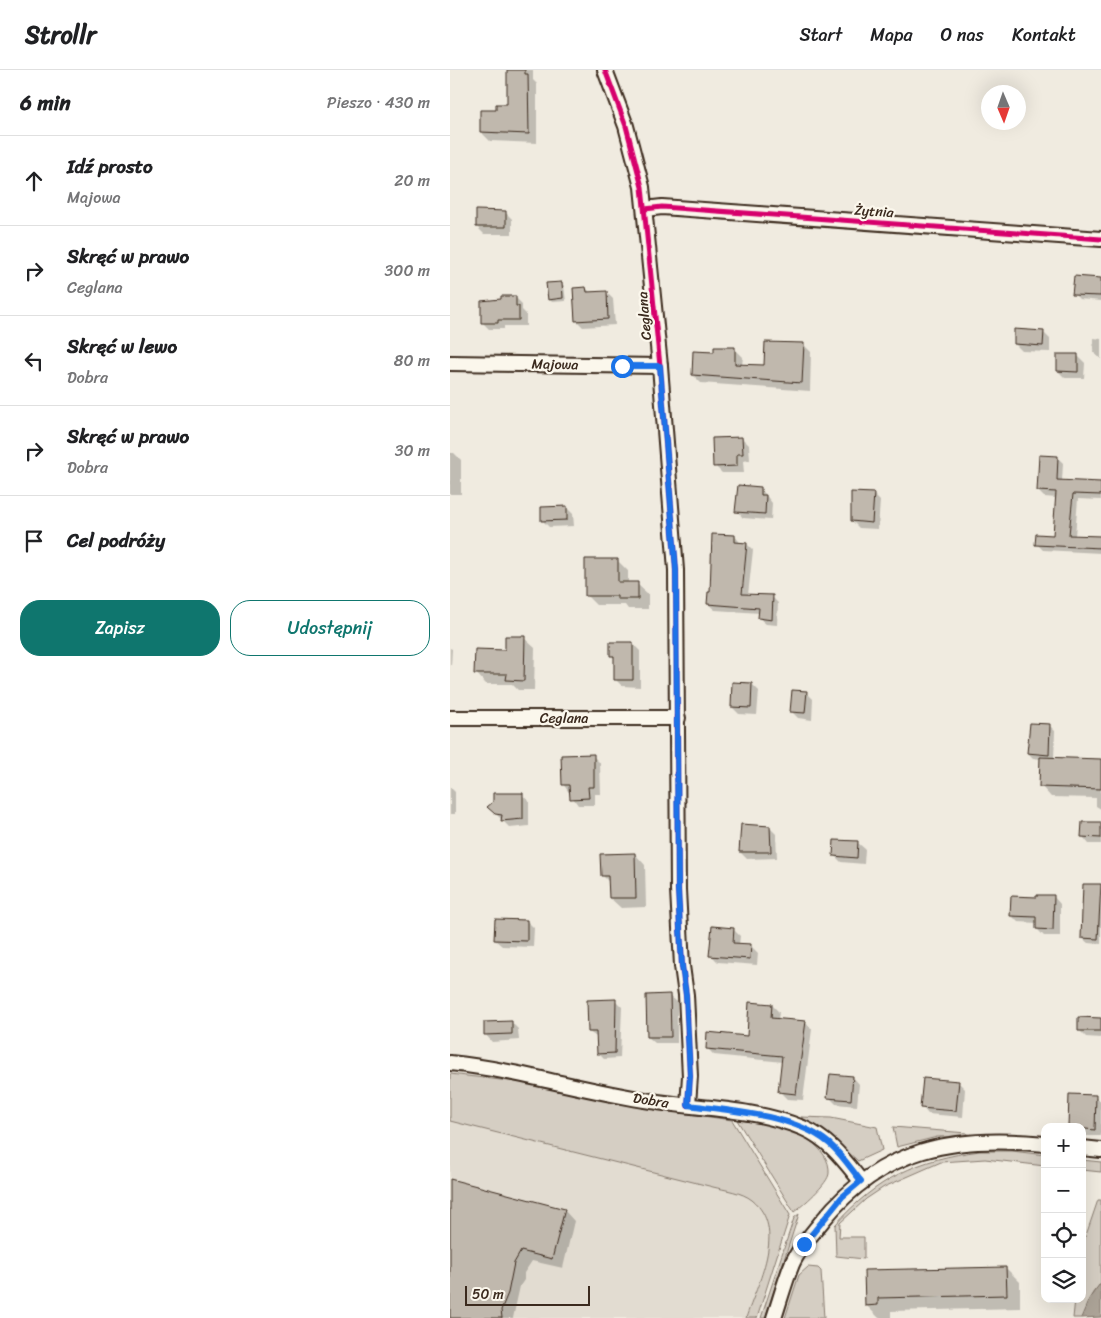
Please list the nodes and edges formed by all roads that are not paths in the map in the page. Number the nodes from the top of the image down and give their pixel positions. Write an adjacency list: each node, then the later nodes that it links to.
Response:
1 (605, 70): 2 (street, Ceglana)
2 (645, 209): 3 (street, Żytnia); 5 (street, Ceglana)
3 (1101, 239)
4 (450, 363): 5 (street, Majowa)
5 (660, 366): 7 (street, Ceglana)
6 (450, 718): 7 (street, Ceglana)
7 (678, 718): 9 (street, Ceglana)
8 (450, 1063): 9 (street, Dobra)
9 (688, 1105): 13 (street, Dobra)
10 (1041, 1144): 13 (street)
11 (1086, 1148): 12 (street)
12 (1101, 1150)
13 (861, 1181): 14 (street)
14 (774, 1318)

